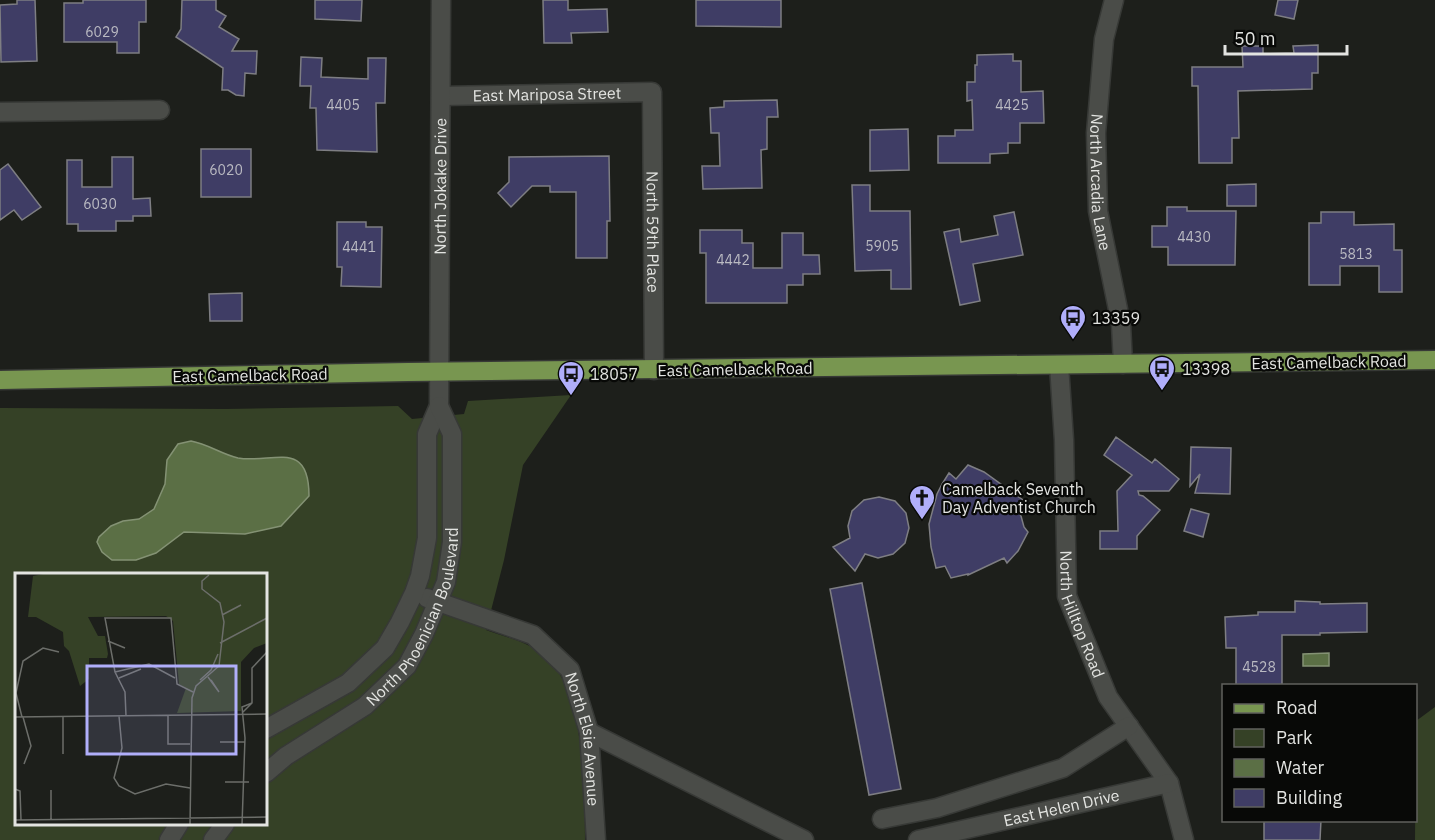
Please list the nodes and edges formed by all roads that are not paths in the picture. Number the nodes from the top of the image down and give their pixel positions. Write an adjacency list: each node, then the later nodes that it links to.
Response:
1 (441, 0): 4 (street, North Jokake Drive)
2 (1114, 0): 8 (street, North Arcadia Lane)
3 (652, 93): 4 (street, East Mariposa Street); 10 (street, North 59th Place)
4 (442, 96): 11 (street, North Jokake Drive)
5 (160, 110): 6 (street)
6 (0, 112)
7 (1435, 360): 8 (main road, East Camelback Road)
8 (1123, 364): 9 (main road, East Camelback Road)
9 (1059, 365): 10 (main road, East Camelback Road); 16 (street, North Hilltop Road)
10 (654, 370): 11 (main road, East Camelback Road)
11 (439, 372): 12 (main road, East Camelback Road); 13 (street, North Phoenician Boulevard)
12 (0, 380)
13 (439, 406): 14 (street, North Phoenician Boulevard); 15 (street, North Phoenician Boulevard)
14 (414, 593): 15 (street, North Elsie Avenue); 17 (street, North Phoenician Boulevard)
15 (439, 602): 19 (street, North Elsie Avenue); 20 (street, North Phoenician Boulevard)
16 (1129, 726): 22 (street, North Hilltop Road); 23 (street)
17 (267, 730)
18 (267, 732): 20 (street)
19 (589, 732): 28 (street, North Elsie Avenue); 29 (street)
20 (286, 756): 21 (street, North Phoenician Boulevard)
21 (267, 772)
22 (1169, 783): 30 (street, East Helen Drive); 31 (street, North Hilltop Road)
23 (882, 819)
24 (178, 825): 26 (street)
25 (224, 825): 27 (street)
26 (169, 840)
27 (213, 840)
28 (596, 840)
29 (804, 840)
30 (918, 840)
31 (1184, 840)

